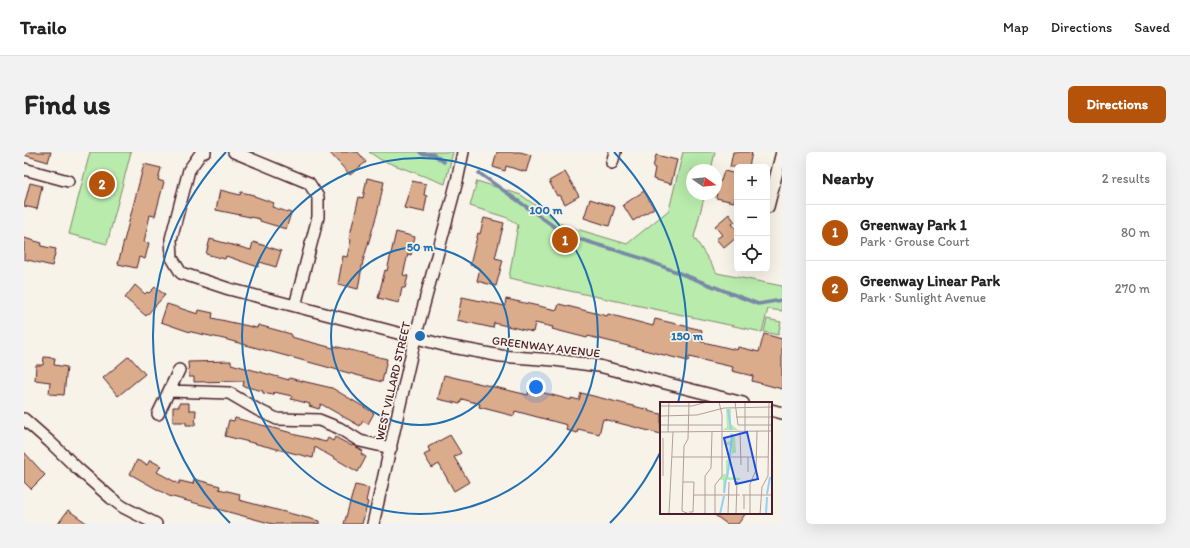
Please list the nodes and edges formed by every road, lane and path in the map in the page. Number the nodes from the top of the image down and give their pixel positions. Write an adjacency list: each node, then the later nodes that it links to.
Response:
1 (205, 152): 8 (street, GREENWAY AVENUE)
2 (234, 152): 8 (street)
3 (463, 152): 9 (street, WEST VILLARD STREET)
4 (782, 152): 7 (street)
5 (24, 169): 6 (street)
6 (68, 181)
7 (770, 200)
8 (295, 306): 9 (street, GREENWAY AVENUE)
9 (415, 338): 12 (street, GREENWAY AVENUE); 17 (street, WEST VILLARD STREET)
10 (179, 370): 11 (street)
11 (169, 391): 15 (street); 17 (street)
12 (739, 402)
13 (772, 410): 14 (street)
14 (782, 413)
15 (158, 414)
16 (24, 419): 18 (street)
17 (391, 448): 19 (street, WEST VILLARD STREET)
18 (156, 524)
19 (373, 524)

